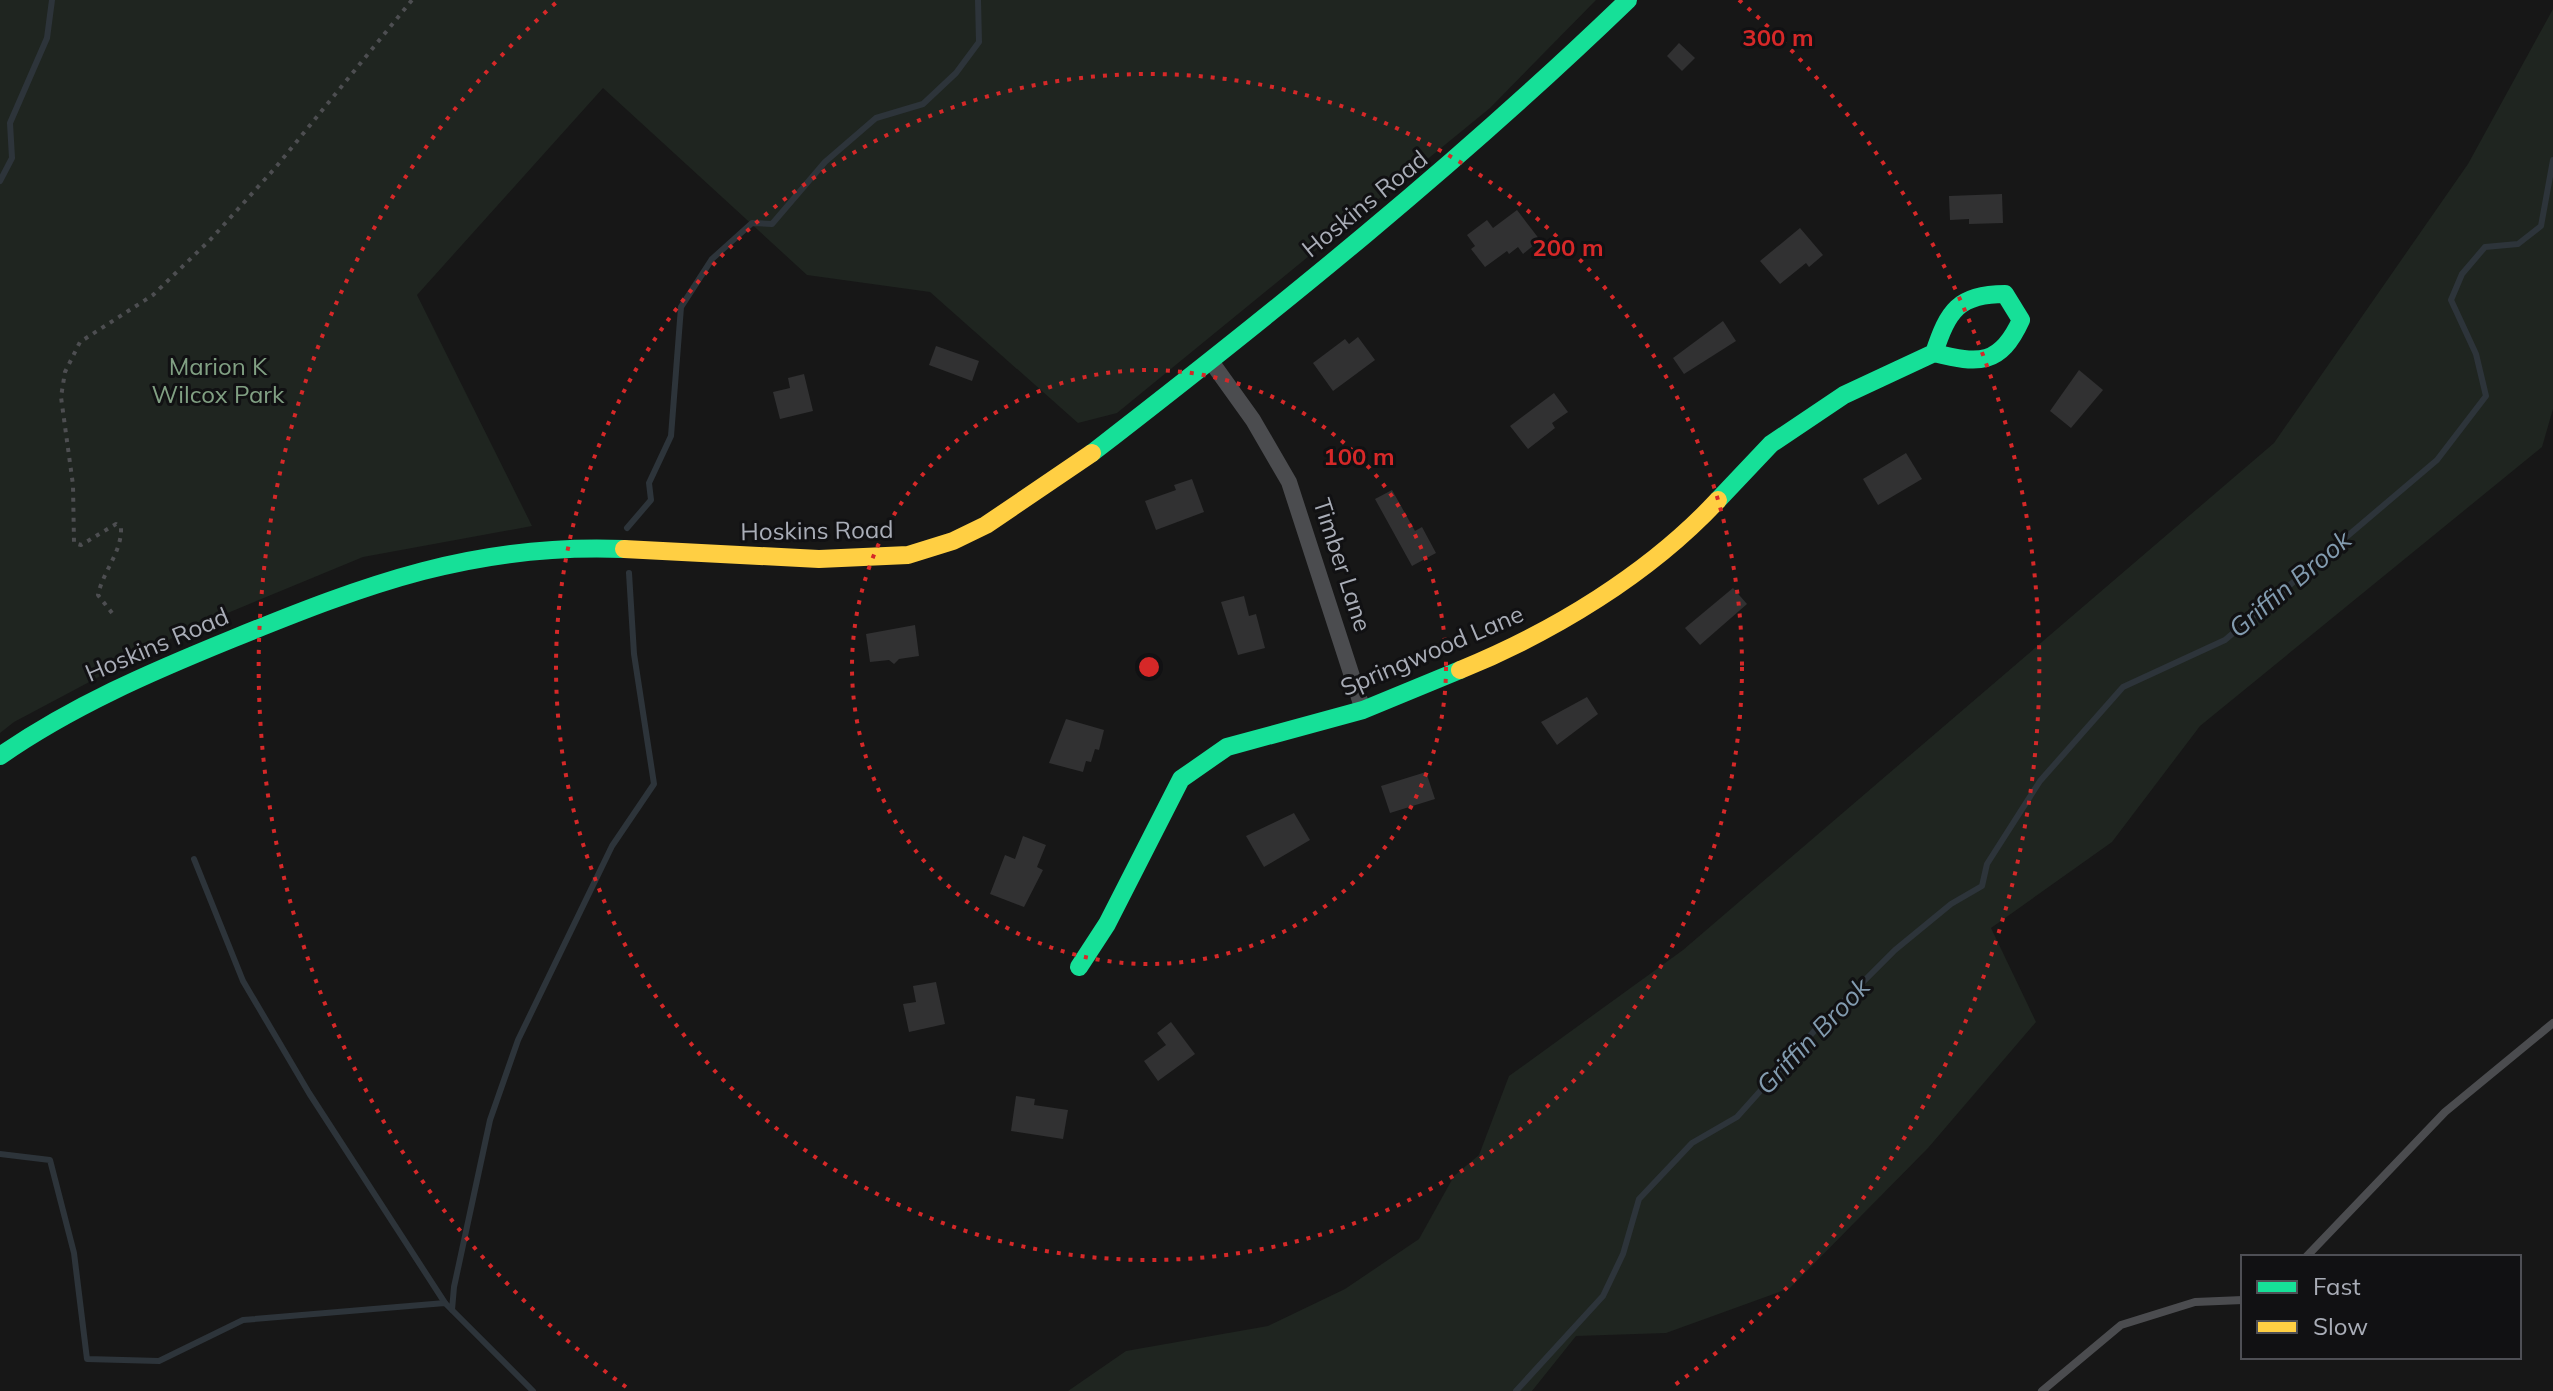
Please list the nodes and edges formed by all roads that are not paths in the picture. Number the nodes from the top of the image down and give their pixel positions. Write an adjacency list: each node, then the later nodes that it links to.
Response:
1 (1628, 0): 3 (street, Hoskins Road)
2 (1934, 353): 2 (street); 4 (street, Springwood Lane)
3 (1210, 360): 4 (street, Timber Lane); 5 (street, Hoskins Road)
4 (1363, 710): 6 (street, Springwood Lane)
5 (0, 756)
6 (1079, 967)
7 (2553, 1023): 8 (lane)
8 (2308, 1255)
9 (2241, 1300): 10 (lane)
10 (2042, 1391)

